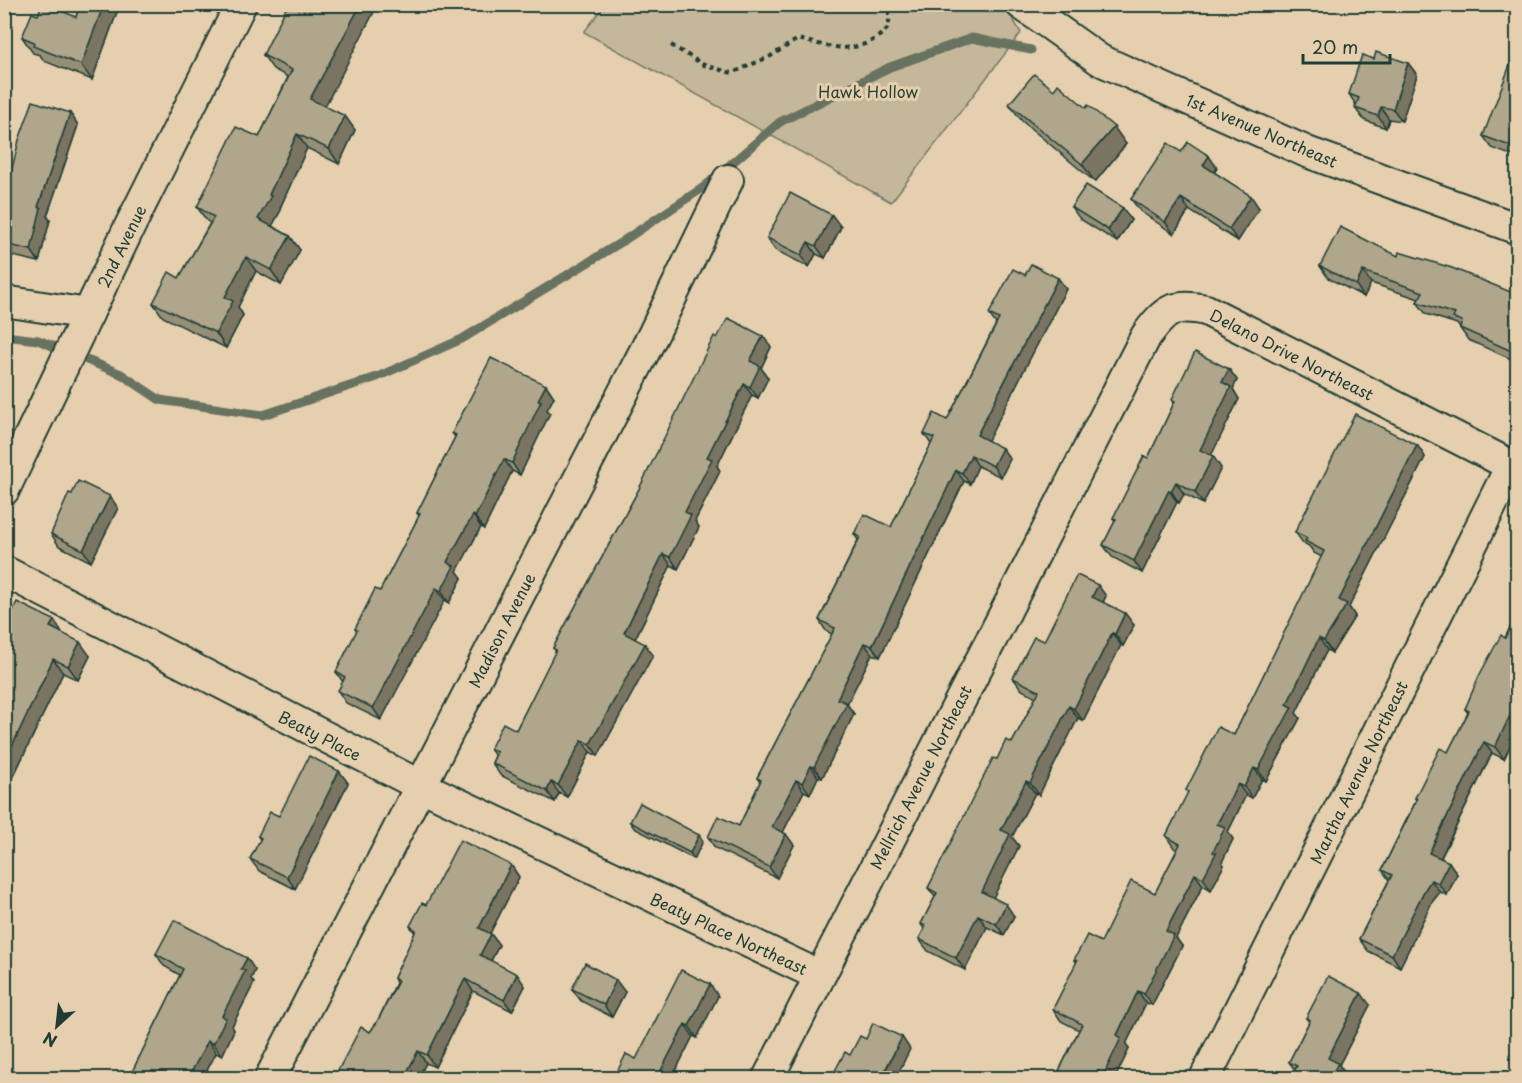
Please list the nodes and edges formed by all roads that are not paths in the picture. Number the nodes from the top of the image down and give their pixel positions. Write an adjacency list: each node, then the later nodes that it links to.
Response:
1 (241, 4): 6 (street, 2nd Avenue)
2 (1021, 4): 4 (street, 1st Avenue Northeast)
3 (728, 180): 11 (street, Madison Avenue)
4 (1518, 229)
5 (4, 301): 6 (street)
6 (83, 325): 9 (street, 2nd Avenue)
7 (1514, 468): 8 (street, Delano Drive Northeast); 16 (street, Martha Avenue Northeast)
8 (1076, 476): 13 (street, Mellrich Avenue Northeast)
9 (4, 490)
10 (4, 571): 11 (street, Beaty Place)
11 (421, 786): 12 (street, Beaty Place); 14 (street, Madison Avenue)
12 (640, 890): 13 (street, Beaty Place Northeast)
13 (818, 975): 15 (street, Mellrich Avenue Northeast)
14 (270, 1078)
15 (768, 1078)
16 (1205, 1078)

